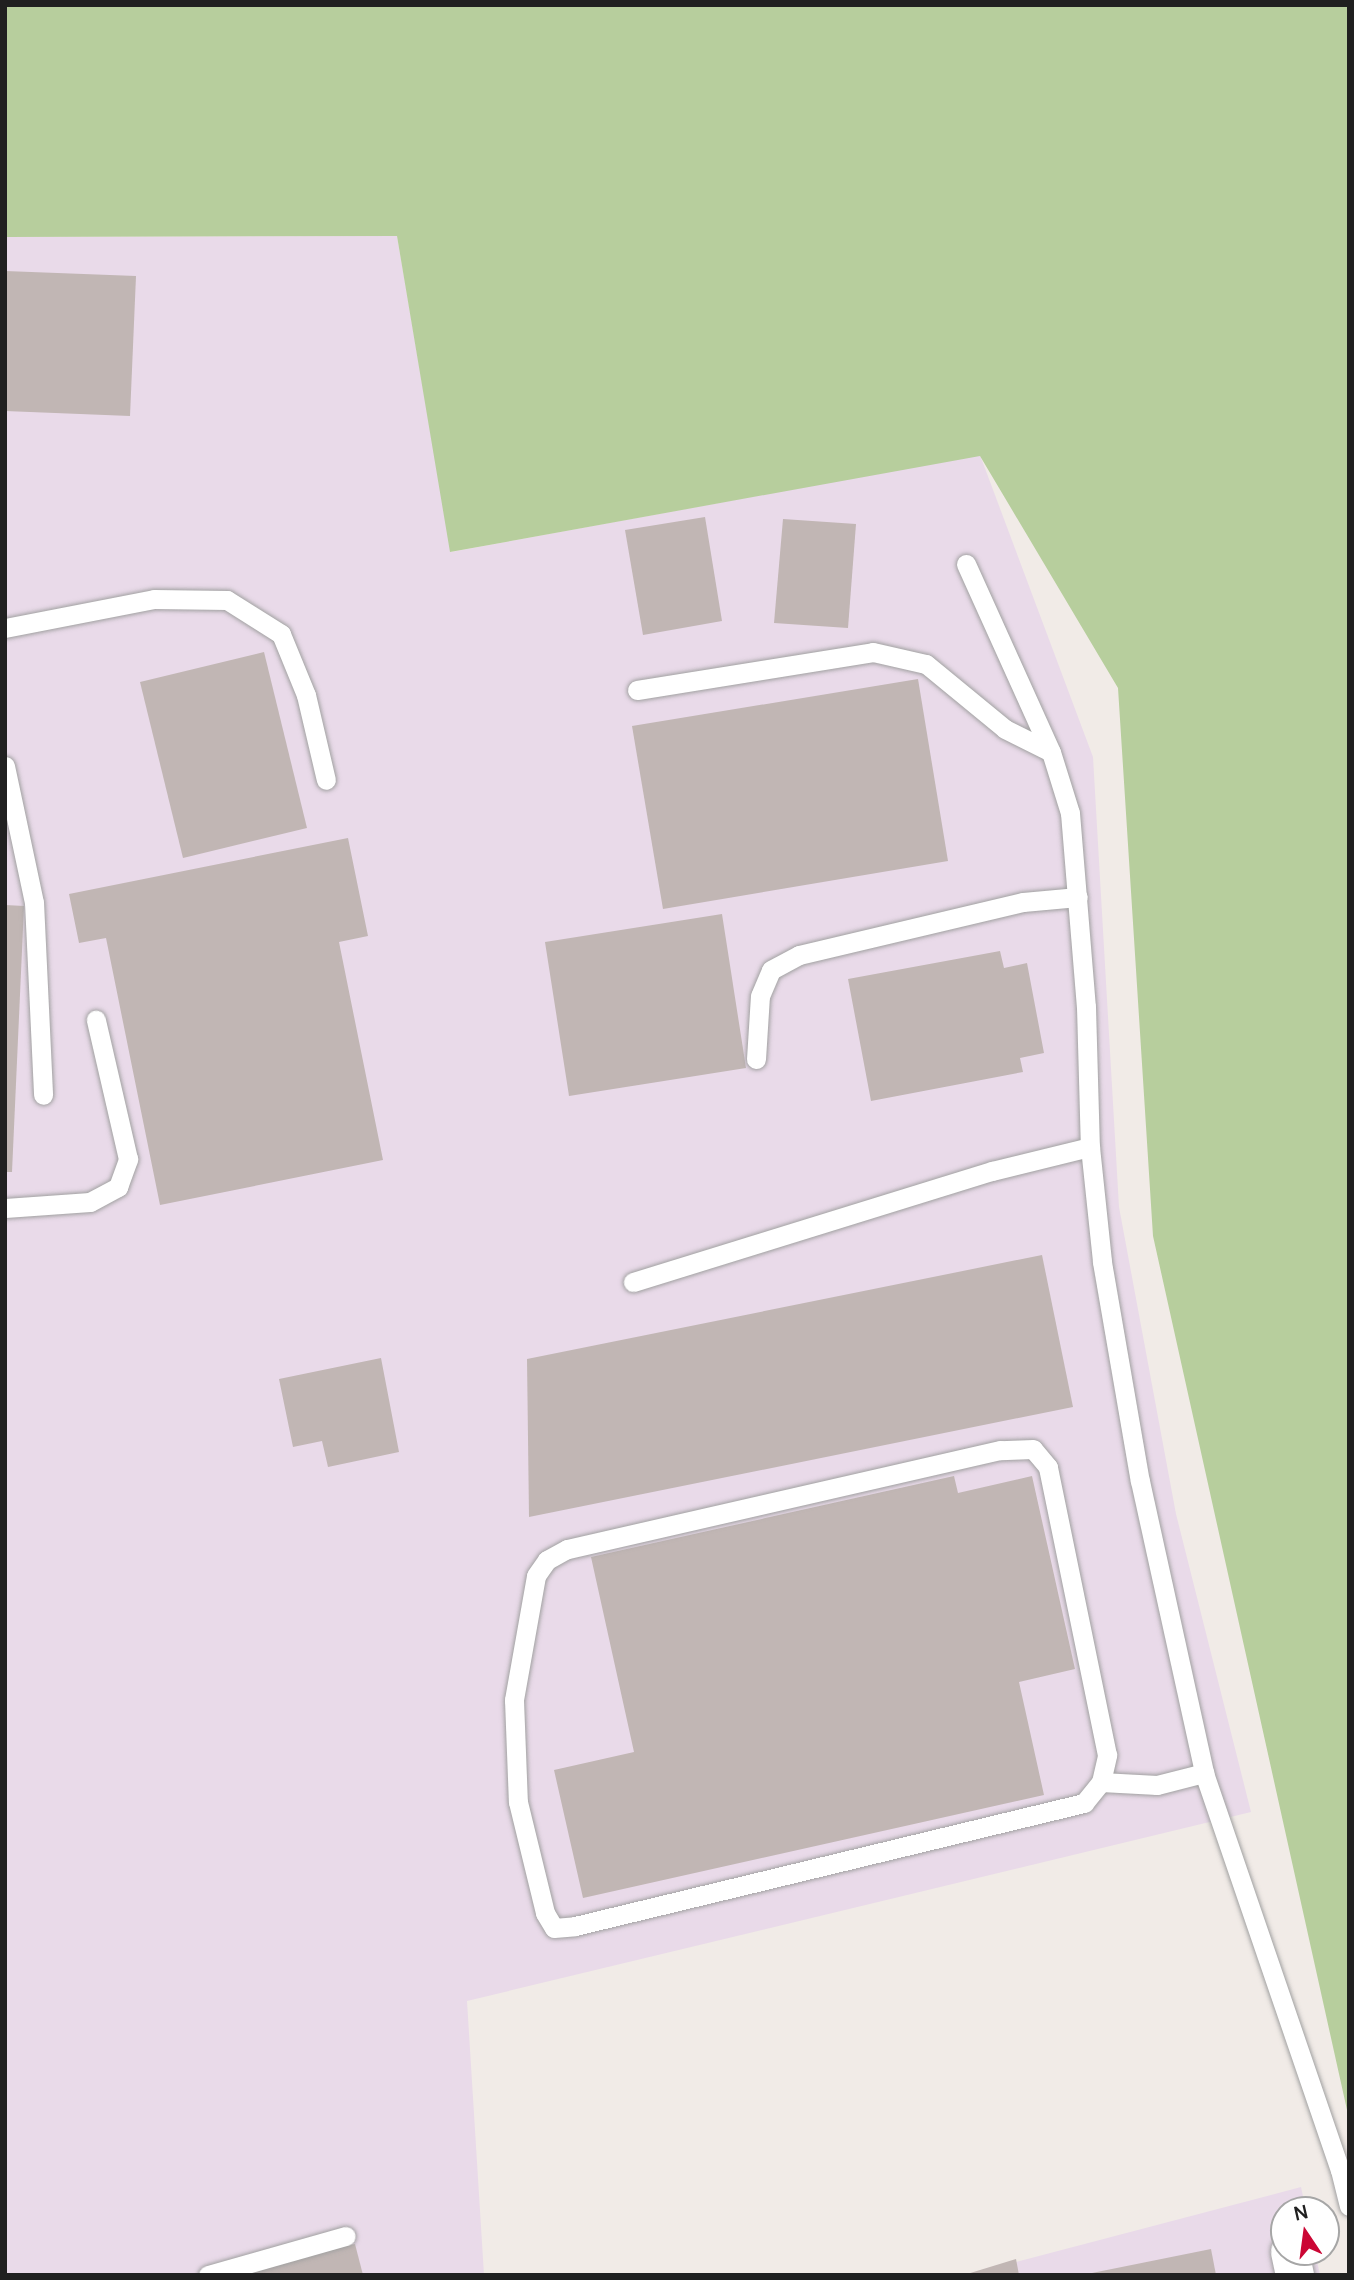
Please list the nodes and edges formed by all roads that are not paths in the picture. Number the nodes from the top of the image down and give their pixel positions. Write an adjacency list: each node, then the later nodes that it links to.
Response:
1 (966, 564): 4 (lane)
2 (5, 628): 6 (lane)
3 (637, 690): 4 (lane)
4 (1051, 752): 7 (lane)
5 (5, 766): 10 (lane)
6 (326, 780)
7 (1078, 897): 9 (lane); 11 (lane)
8 (96, 1020): 12 (lane)
9 (756, 1059)
10 (43, 1096)
11 (1090, 1147): 13 (lane); 14 (lane)
12 (5, 1209)
13 (633, 1282)
14 (1204, 1773): 15 (lane); 16 (lane)
15 (1101, 1782): 15 (lane)
16 (1349, 2206)
17 (346, 2236): 18 (lane)
18 (208, 2275)

